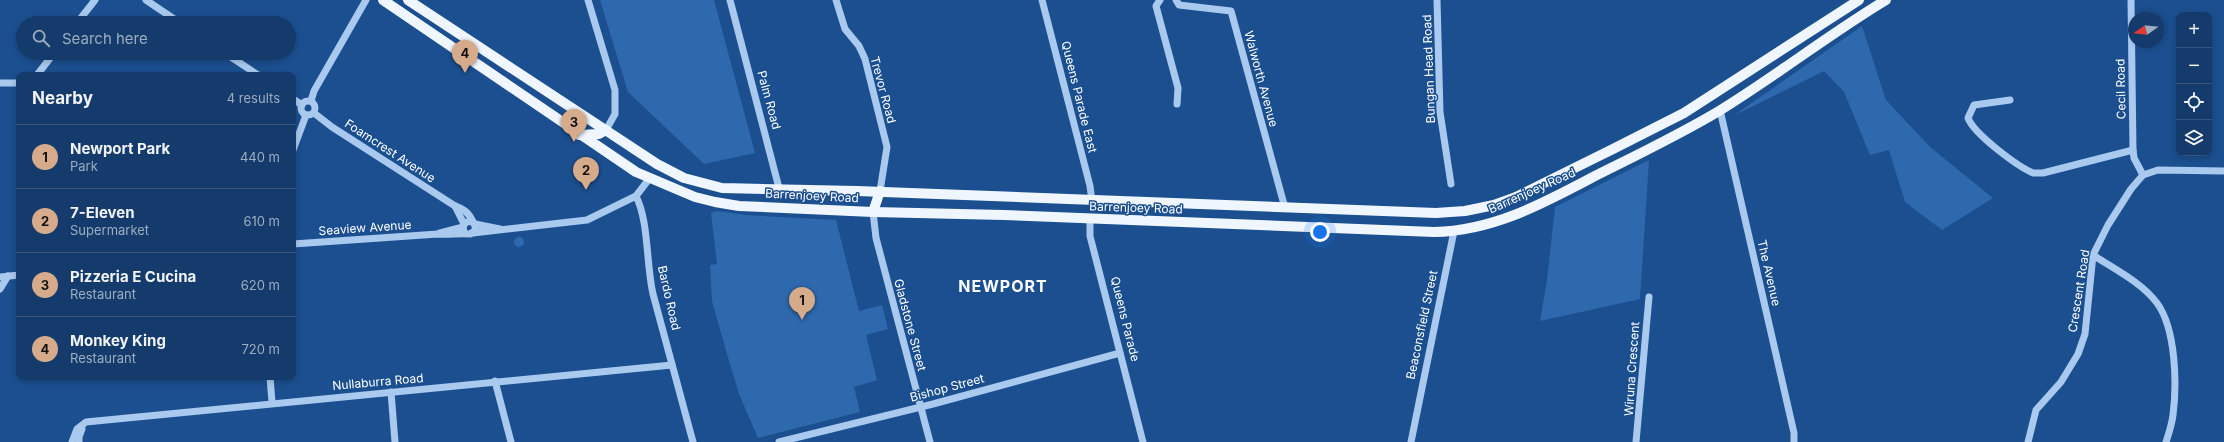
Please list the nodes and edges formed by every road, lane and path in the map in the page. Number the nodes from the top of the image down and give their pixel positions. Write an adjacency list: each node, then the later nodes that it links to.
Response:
1 (95, 0): 16 (street)
2 (146, 0): 17 (street)
3 (366, 0): 26 (street)
4 (383, 0): 33 (main road, Barrenjoey Road)
5 (408, 0): 32 (main road, Barrenjoey Road)
6 (588, 0): 32 (street)
7 (730, 0): 42 (street, Palm Road)
8 (836, 0): 43 (street, Trevor Road)
9 (1042, 0): 45 (street, Queens Parade East)
10 (1160, 0): 27 (street)
11 (1176, 0): 48 (street, Walworth Avenue)
12 (1437, 0): 41 (street, Bungan Head Road)
13 (1859, 0): 50 (main road, Barrenjoey Road)
14 (1886, 0): 29 (main road, Barrenjoey Road)
15 (2131, 0): 35 (street, Cecil Road)
16 (82, 16)
17 (170, 16)
18 (49, 60): 20 (street)
19 (236, 60): 21 (street)
20 (39, 72)
21 (254, 72)
22 (0, 83): 23 (street)
23 (16, 83)
24 (2010, 100): 35 (street)
25 (296, 101): 28 (street)
26 (311, 101): 28 (street); 30 (street)
27 (1177, 104)
28 (302, 105): 31 (street)
29 (1720, 110): 55 (main road, Barrenjoey Road); 81 (street, The Avenue)
30 (314, 113): 31 (street); 46 (street, Foamcrest Avenue)
31 (306, 115): 34 (street)
32 (606, 130): 33 (main road); 36 (main road); 37 (main road, Barrenjoey Road)
33 (579, 135): 36 (main road, Barrenjoey Road)
34 (296, 142)
35 (2133, 150): 39 (street, Cecil Road)
36 (608, 155): 40 (main road, Barrenjoey Road)
37 (657, 164): 40 (main road); 42 (main road, Barrenjoey Road)
38 (2224, 171): 39 (street)
39 (2142, 175): 58 (street, Crescent Road)
40 (649, 179): 44 (street); 47 (main road, Barrenjoey Road)
41 (1451, 184)
42 (779, 188): 43 (main road, Barrenjoey Road); 47 (main road, Palm Road)
43 (880, 191): 45 (main road, Barrenjoey Road); 49 (main road)
44 (636, 196): 54 (street); 64 (street, Bardo Road)
45 (1092, 201): 48 (main road, Barrenjoey Road); 51 (main road, Queens Parade)
46 (455, 206): 52 (street, Foamcrest Avenue); 53 (street)
47 (779, 207): 49 (main road, Barrenjoey Road)
48 (1285, 208): 50 (main road, Barrenjoey Road)
49 (872, 212): 51 (main road, Barrenjoey Road); 69 (street, Gladstone Street)
50 (1455, 213): 55 (main road, Beaconsfield Street)
51 (1090, 219): 55 (main road, Barrenjoey Road); 63 (street, Queens Parade)
52 (474, 223): 53 (street, Seaview Avenue); 54 (street); 56 (street)
53 (464, 228): 56 (street); 57 (street, Seaview Avenue)
54 (500, 229): 56 (street)
55 (1454, 231): 79 (street, Beaconsfield Street)
56 (473, 234)
57 (296, 244)
58 (2093, 255): 82 (street, Crescent Road); 83 (street)
59 (16, 275): 60 (street)
60 (4, 276): 61 (street)
61 (0, 289)
62 (1649, 297): 80 (street, Wiruna Crescent)
63 (1120, 353): 69 (street, Bishop Street); 78 (street, Queens Parade)
64 (672, 365): 66 (street, Nullaburra Road); 75 (street, Bardo Road)
65 (270, 380): 68 (street)
66 (496, 381): 67 (street, Nullaburra Road); 74 (street)
67 (391, 392): 68 (street, Nullaburra Road); 73 (street)
68 (272, 402): 70 (street, Nullaburra Road)
69 (921, 406): 76 (street, Bishop Street); 77 (street, Gladstone Street)
70 (86, 422): 71 (street); 72 (street)
71 (72, 442)
72 (79, 442)
73 (395, 442)
74 (511, 442)
75 (693, 442)
76 (779, 442)
77 (930, 442)
78 (1142, 442)
79 (1411, 442)
80 (1636, 442)
81 (1794, 442)
82 (2028, 442)
83 (2166, 442)

